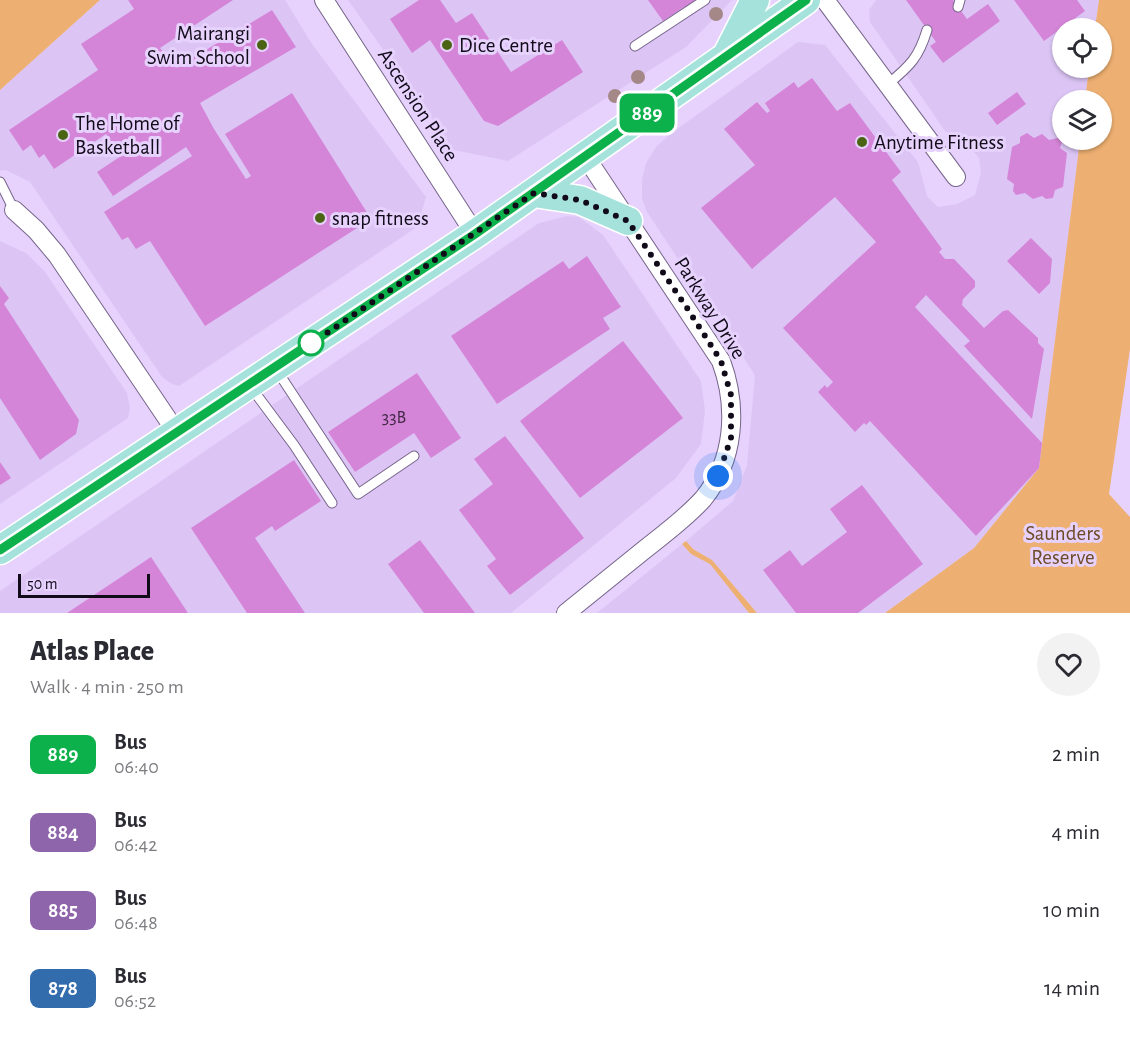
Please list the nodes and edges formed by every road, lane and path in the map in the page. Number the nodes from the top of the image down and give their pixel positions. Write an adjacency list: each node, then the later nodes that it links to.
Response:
1 (324, 0): 16 (street, Ascension Place)
2 (705, 0): 7 (lane)
3 (755, 0): 8 (main road)
4 (806, 0): 8 (main road)
5 (825, 0): 9 (street)
6 (927, 30): 9 (lane)
7 (635, 46)
8 (727, 55): 10 (main road)
9 (888, 84): 11 (street)
10 (585, 156): 13 (main road); 15 (street, Parkway Drive)
11 (956, 177)
12 (0, 182): 14 (lane)
13 (534, 193): 15 (main road); 16 (main road)
14 (14, 210): 19 (street)
15 (628, 221): 23 (street, Parkway Drive)
16 (475, 234): 17 (main road)
17 (274, 367): 18 (main road); 20 (lane)
18 (249, 384): 19 (main road); 21 (lane)
19 (177, 433): 22 (main road)
20 (414, 456)
21 (332, 503)
22 (0, 550)
23 (566, 613)

